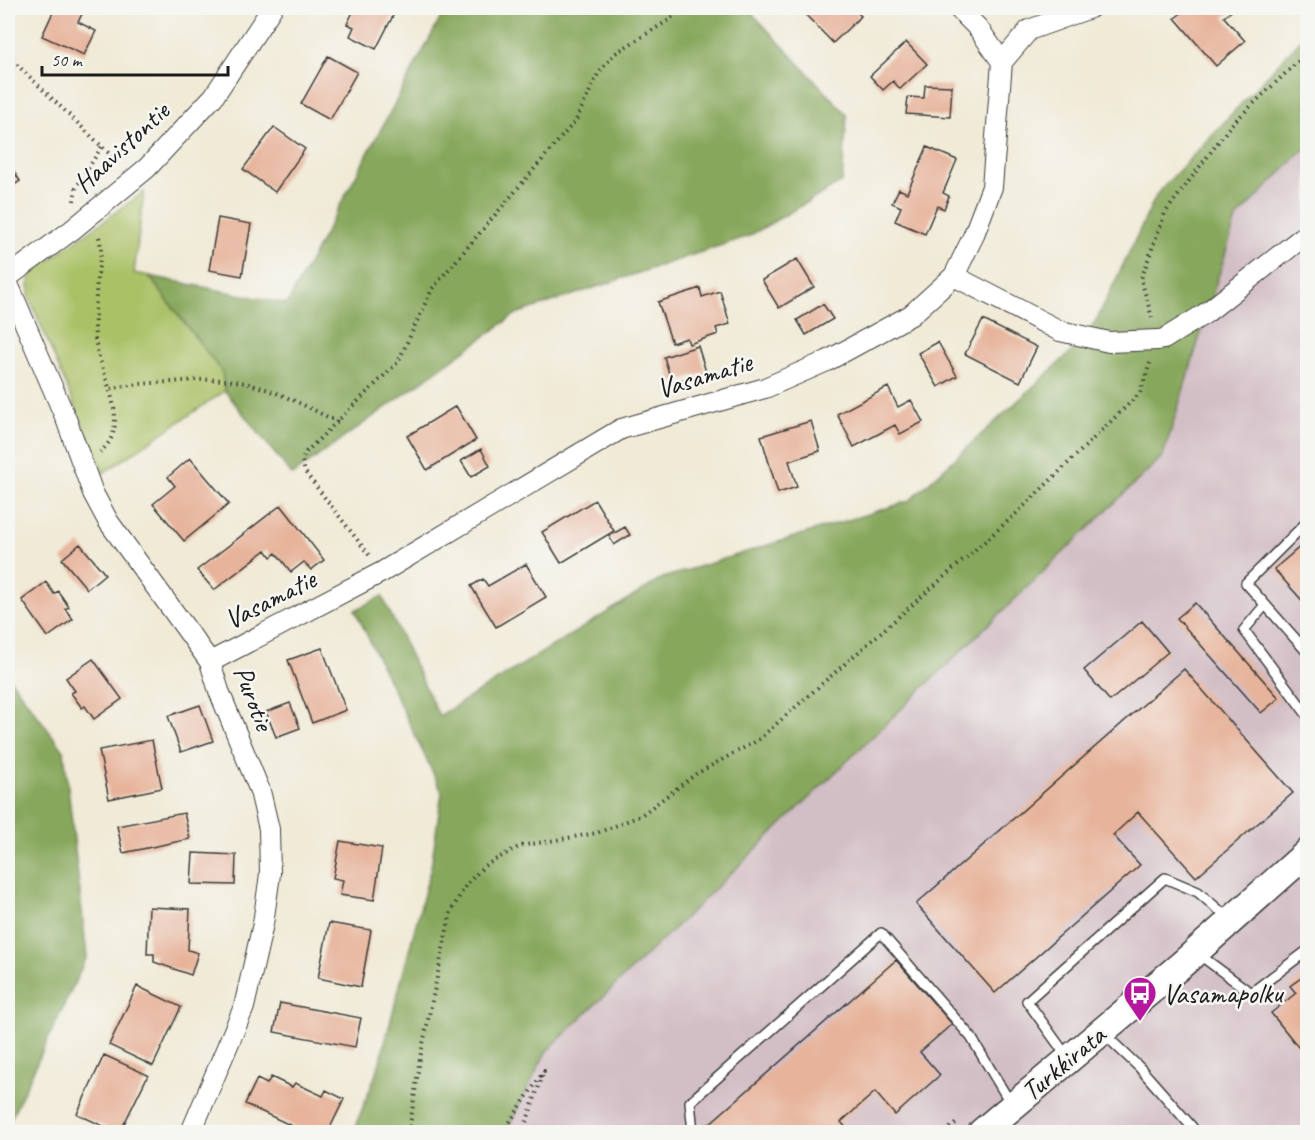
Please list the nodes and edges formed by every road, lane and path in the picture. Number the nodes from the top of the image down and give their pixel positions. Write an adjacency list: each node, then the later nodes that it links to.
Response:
1 (272, 8): 9 (street, Haavistontie)
2 (683, 8): 17 (path)
3 (958, 8): 7 (street)
4 (1090, 8): 7 (street)
5 (1308, 52): 15 (path)
6 (8, 56): 8 (path)
7 (1002, 62): 12 (street, Vasamatie)
8 (102, 146): 9 (path); 10 (path)
9 (136, 179): 10 (street, Haavistontie)
10 (86, 219): 13 (street, Haavistontie); 16 (path)
11 (1308, 233): 15 (street)
12 (954, 276): 15 (street); 20 (street, Vasamatie)
13 (8, 277)
14 (8, 284): 18 (street, Purotie)
15 (1158, 340): 33 (path)
16 (111, 389): 17 (path); 18 (path)
17 (338, 422): 20 (path)
18 (83, 466): 23 (street, Purotie)
19 (1308, 521): 21 (lane)
20 (382, 572): 23 (street, Vasamatie)
21 (1265, 605): 22 (lane); 24 (lane)
22 (1308, 654)
23 (210, 662): 32 (street, Purotie)
24 (1308, 716)
25 (1308, 852): 26 (main road, Turkkirata)
26 (1230, 920): 28 (main road, Turkkirata); 30 (lane)
27 (1308, 950): 28 (lane)
28 (1195, 952): 29 (main road, Turkkirata)
29 (1101, 1031): 30 (main road, Turkkirata); 38 (lane)
30 (1068, 1059): 31 (main road, Turkkirata)
31 (1012, 1106): 36 (lane); 37 (main road, Turkkirata)
32 (191, 1132)
33 (409, 1132)
34 (503, 1132): 35 (path)
35 (523, 1132)
36 (693, 1132)
37 (982, 1132)
38 (1186, 1132)

